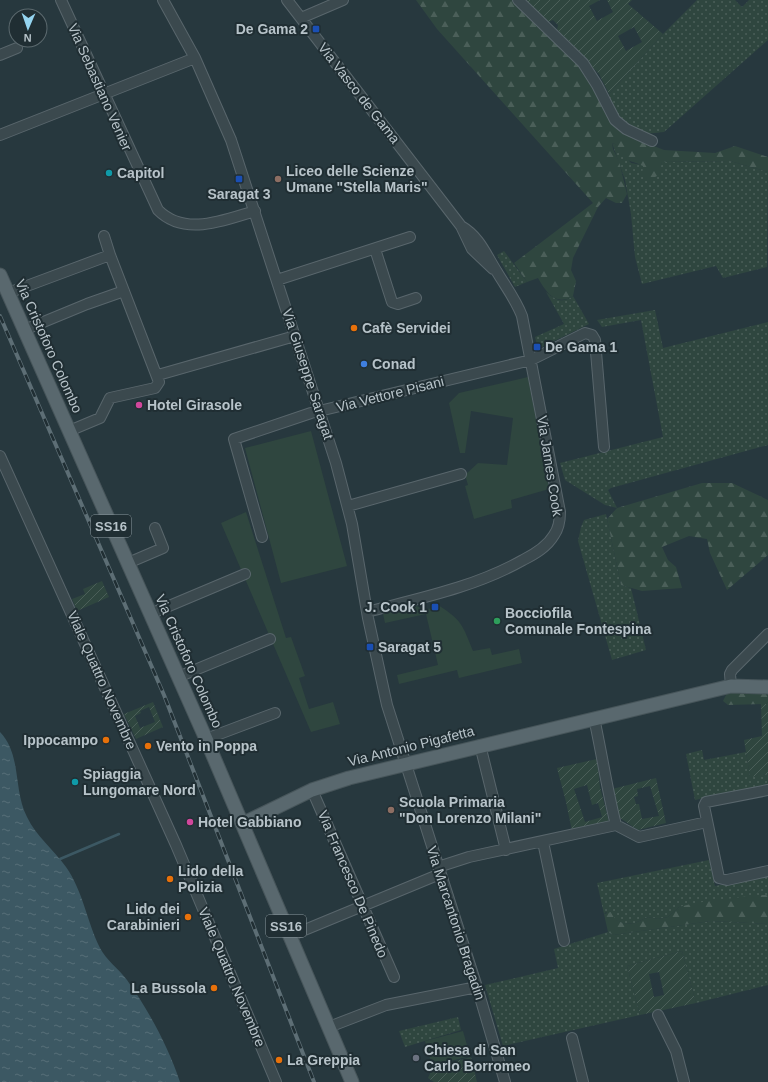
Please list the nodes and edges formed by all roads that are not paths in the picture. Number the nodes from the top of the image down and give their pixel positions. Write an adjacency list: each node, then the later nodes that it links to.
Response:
1 (61, 0): 10 (street, Via Sebastiano Venier)
2 (163, 0): 9 (street, Via Giuseppe Saragat)
3 (287, 0): 6 (street, Via Vasco de Gama)
4 (343, 0): 6 (street)
5 (518, 0): 12 (street)
6 (301, 18): 25 (street, Via Vasco de Gama)
7 (17, 48): 8 (street)
8 (0, 55)
9 (195, 58): 10 (street); 13 (street, Via Giuseppe Saragat)
10 (103, 95): 11 (street); 13 (street, Via Sebastiano Venier)
11 (0, 135)
12 (652, 141)
13 (255, 211): 19 (street, Via Giuseppe Saragat)
14 (104, 236): 17 (street)
15 (410, 237): 16 (street)
16 (375, 248): 19 (street); 22 (street)
17 (110, 255): 20 (street); 21 (street)
18 (0, 275): 21 (main road, Via Cristoforo Colombo / SS16)
19 (277, 280): 24 (street, Via Giuseppe Saragat)
20 (124, 291): 23 (street); 26 (street)
21 (8, 293): 23 (main road, Via Cristoforo Colombo / SS16)
22 (416, 298)
23 (24, 330): 28 (main road, Via Cristoforo Colombo / SS16)
24 (295, 336): 26 (street, Via Cristoforo Colombo); 27 (street, Via Giuseppe Saragat)
25 (531, 360): 27 (street, Via Vettore Pisani); 29 (street, Via Vettore Pisani); 37 (street, Via James Cook)
26 (158, 380): 28 (street, Via Cristoforo Colombo)
27 (320, 411): 32 (street, Via Giuseppe Saragat); 34 (street, Via Vettore Pisani)
28 (69, 431): 35 (main road, Via Cristoforo Colombo / SS16)
29 (604, 447)
30 (0, 456): 66 (street, Viale Quattro Novembre)
31 (461, 474): 32 (street)
32 (348, 506): 37 (street, Via Giuseppe Saragat)
33 (155, 528): 35 (street)
34 (262, 537)
35 (128, 563): 38 (main road, Via Cristoforo Colombo / SS16)
36 (245, 574): 38 (street)
37 (367, 612): 48 (street, Via Giuseppe Saragat)
38 (150, 614): 41 (main road, Via Cristoforo Colombo / SS16)
39 (768, 634): 42 (street)
40 (270, 639): 41 (street)
41 (178, 677): 46 (main road, Via Cristoforo Colombo / SS16)
42 (731, 686): 43 (main road, Via Antonio Pigafetta); 45 (main road, Via Antonio Pigafetta)
43 (768, 687)
44 (275, 713): 46 (street)
45 (594, 718): 47 (main road, Via Antonio Pigafetta); 53 (street)
46 (206, 740): 52 (main road, Via Cristoforo Colombo / SS16)
47 (480, 745): 48 (main road, Via Antonio Pigafetta); 55 (street)
48 (405, 764): 49 (main road, Via Antonio Pigafetta); 56 (street, Via Marcantonio Bragadin)
49 (312, 790): 52 (main road, Via Antonio Pigafetta); 58 (street, Via Francesco De Pinedo)
50 (768, 790): 51 (street)
51 (707, 822): 53 (street); 57 (street)
52 (242, 824): 59 (main road, Via Cristoforo Colombo / SS16)
53 (616, 825): 54 (street)
54 (543, 842): 55 (street); 60 (street)
55 (506, 850): 56 (street)
56 (439, 870): 58 (street); 62 (street, Via Marcantonio Bragadin)
57 (768, 871)
58 (363, 906): 59 (street); 61 (street, Via Francesco De Pinedo)
59 (290, 936): 64 (main road, Via Cristoforo Colombo / SS16)
60 (564, 941)
61 (394, 978)
62 (477, 987): 64 (street); 68 (street, Via Marcantonio Bragadin)
63 (658, 1015): 70 (street)
64 (329, 1027): 67 (main road, Via Cristoforo Colombo / SS16)
65 (572, 1038): 69 (street)
66 (276, 1082)
67 (352, 1082)
68 (505, 1082)
69 (583, 1082)
70 (684, 1082)

